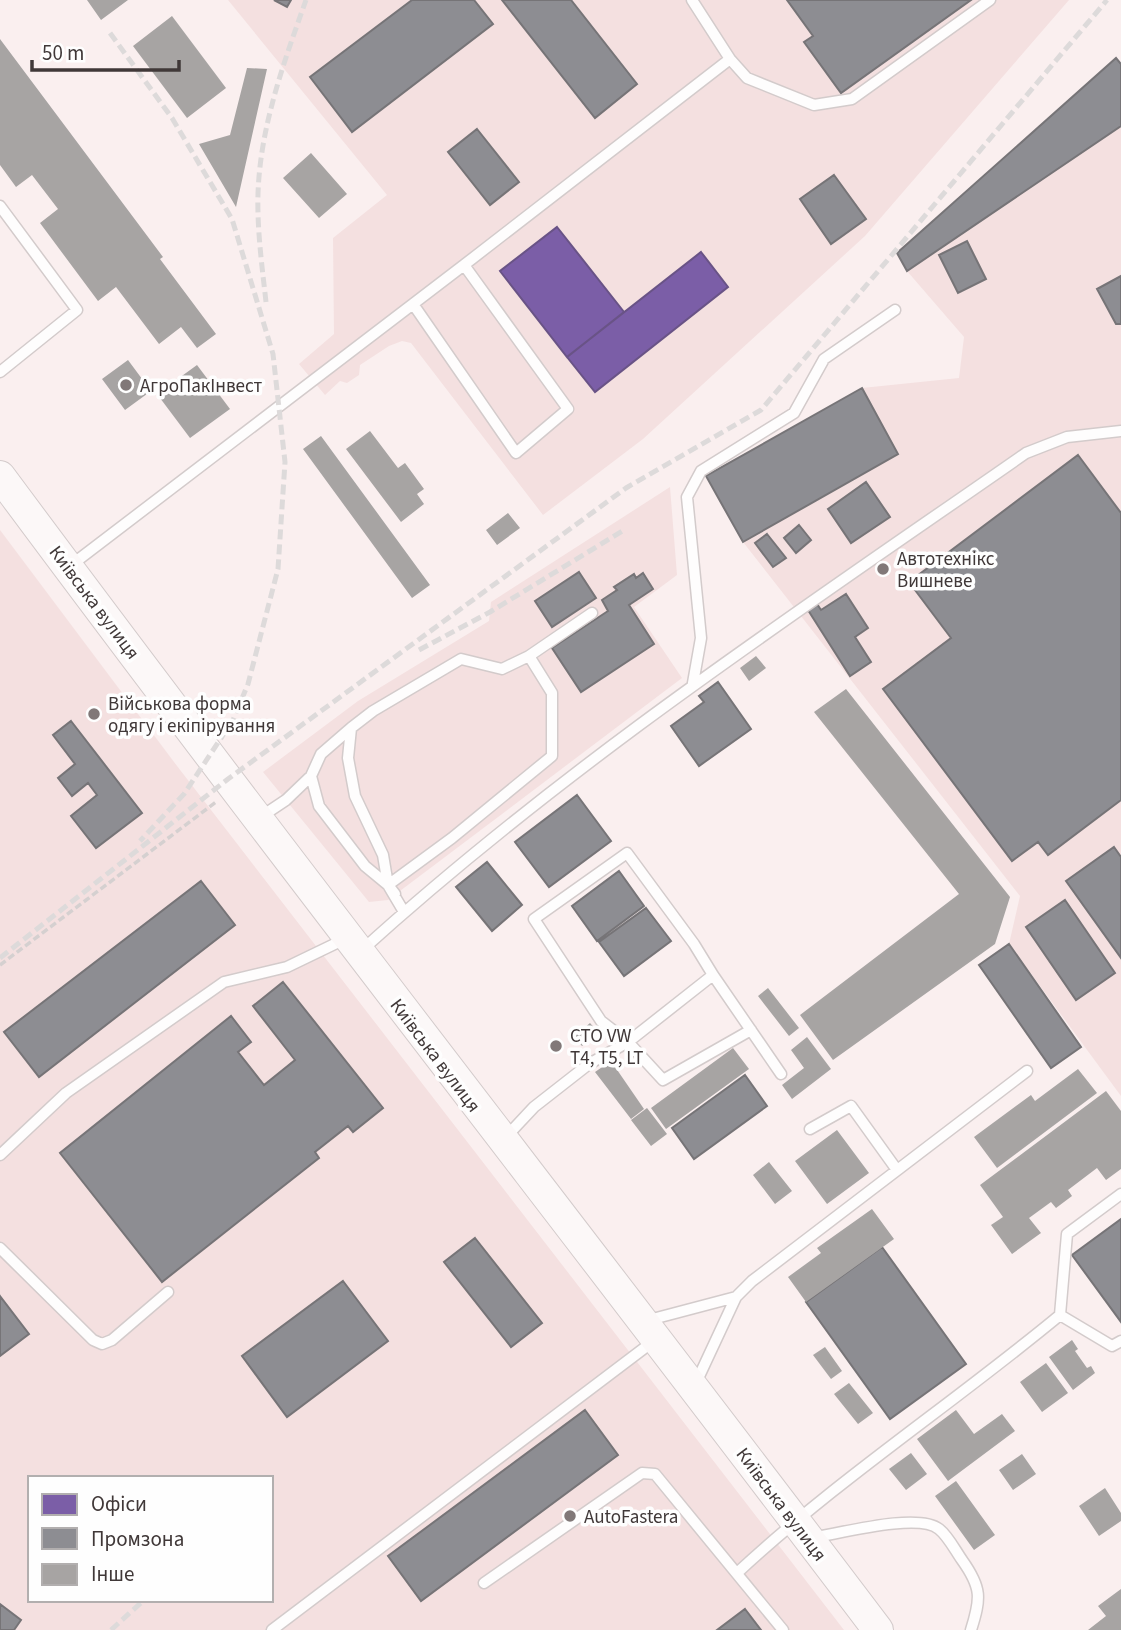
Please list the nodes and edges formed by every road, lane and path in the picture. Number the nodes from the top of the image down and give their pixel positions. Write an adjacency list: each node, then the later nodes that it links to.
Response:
1 (692, 0): 3 (lane)
2 (990, 0): 3 (lane)
3 (730, 59): 5 (lane)
4 (0, 206): 8 (lane)
5 (464, 265): 6 (lane); 6 (lane)
6 (413, 304): 11 (lane)
7 (895, 310): 14 (lane)
8 (0, 372)
9 (1121, 431): 14 (lane)
10 (0, 476): 11 (main road, Київська вулиця)
11 (68, 567): 17 (main road, Київська вулиця)
12 (592, 613): 13 (lane)
13 (529, 656): 15 (lane); 19 (lane)
14 (693, 683): 20 (lane)
15 (351, 728): 16 (lane); 19 (lane)
16 (311, 776): 18 (lane); 19 (lane)
17 (236, 789): 18 (main road, Київська вулиця); 22 (path)
18 (258, 818): 21 (main road, Київська вулиця)
19 (388, 885): 20 (lane)
20 (404, 912): 21 (lane)
21 (353, 945): 29 (main road, Київська вулиця); 30 (lane)
22 (0, 965)
23 (713, 975): 24 (lane); 25 (lane); 25 (lane)
24 (751, 1030): 25 (lane); 27 (lane)
25 (628, 1042): 29 (lane)
26 (1027, 1071): 31 (lane)
27 (781, 1074)
28 (810, 1129): 31 (lane)
29 (502, 1141): 37 (main road, Київська вулиця)
30 (0, 1155)
31 (898, 1170): 35 (lane)
32 (1121, 1194): 36 (lane)
33 (0, 1248): 34 (lane)
34 (168, 1292)
35 (736, 1297): 37 (lane); 39 (lane)
36 (1060, 1315): 38 (lane); 40 (lane)
37 (651, 1330): 39 (main road, Київська вулиця); 43 (lane)
38 (1121, 1341)
39 (694, 1388): 40 (main road, Київська вулиця)
40 (801, 1529): 41 (lane); 45 (main road, Київська вулиця); 46 (lane)
41 (737, 1573): 42 (lane); 44 (lane)
42 (484, 1583)
43 (272, 1630)
44 (783, 1630)
45 (878, 1630)
46 (971, 1630)

